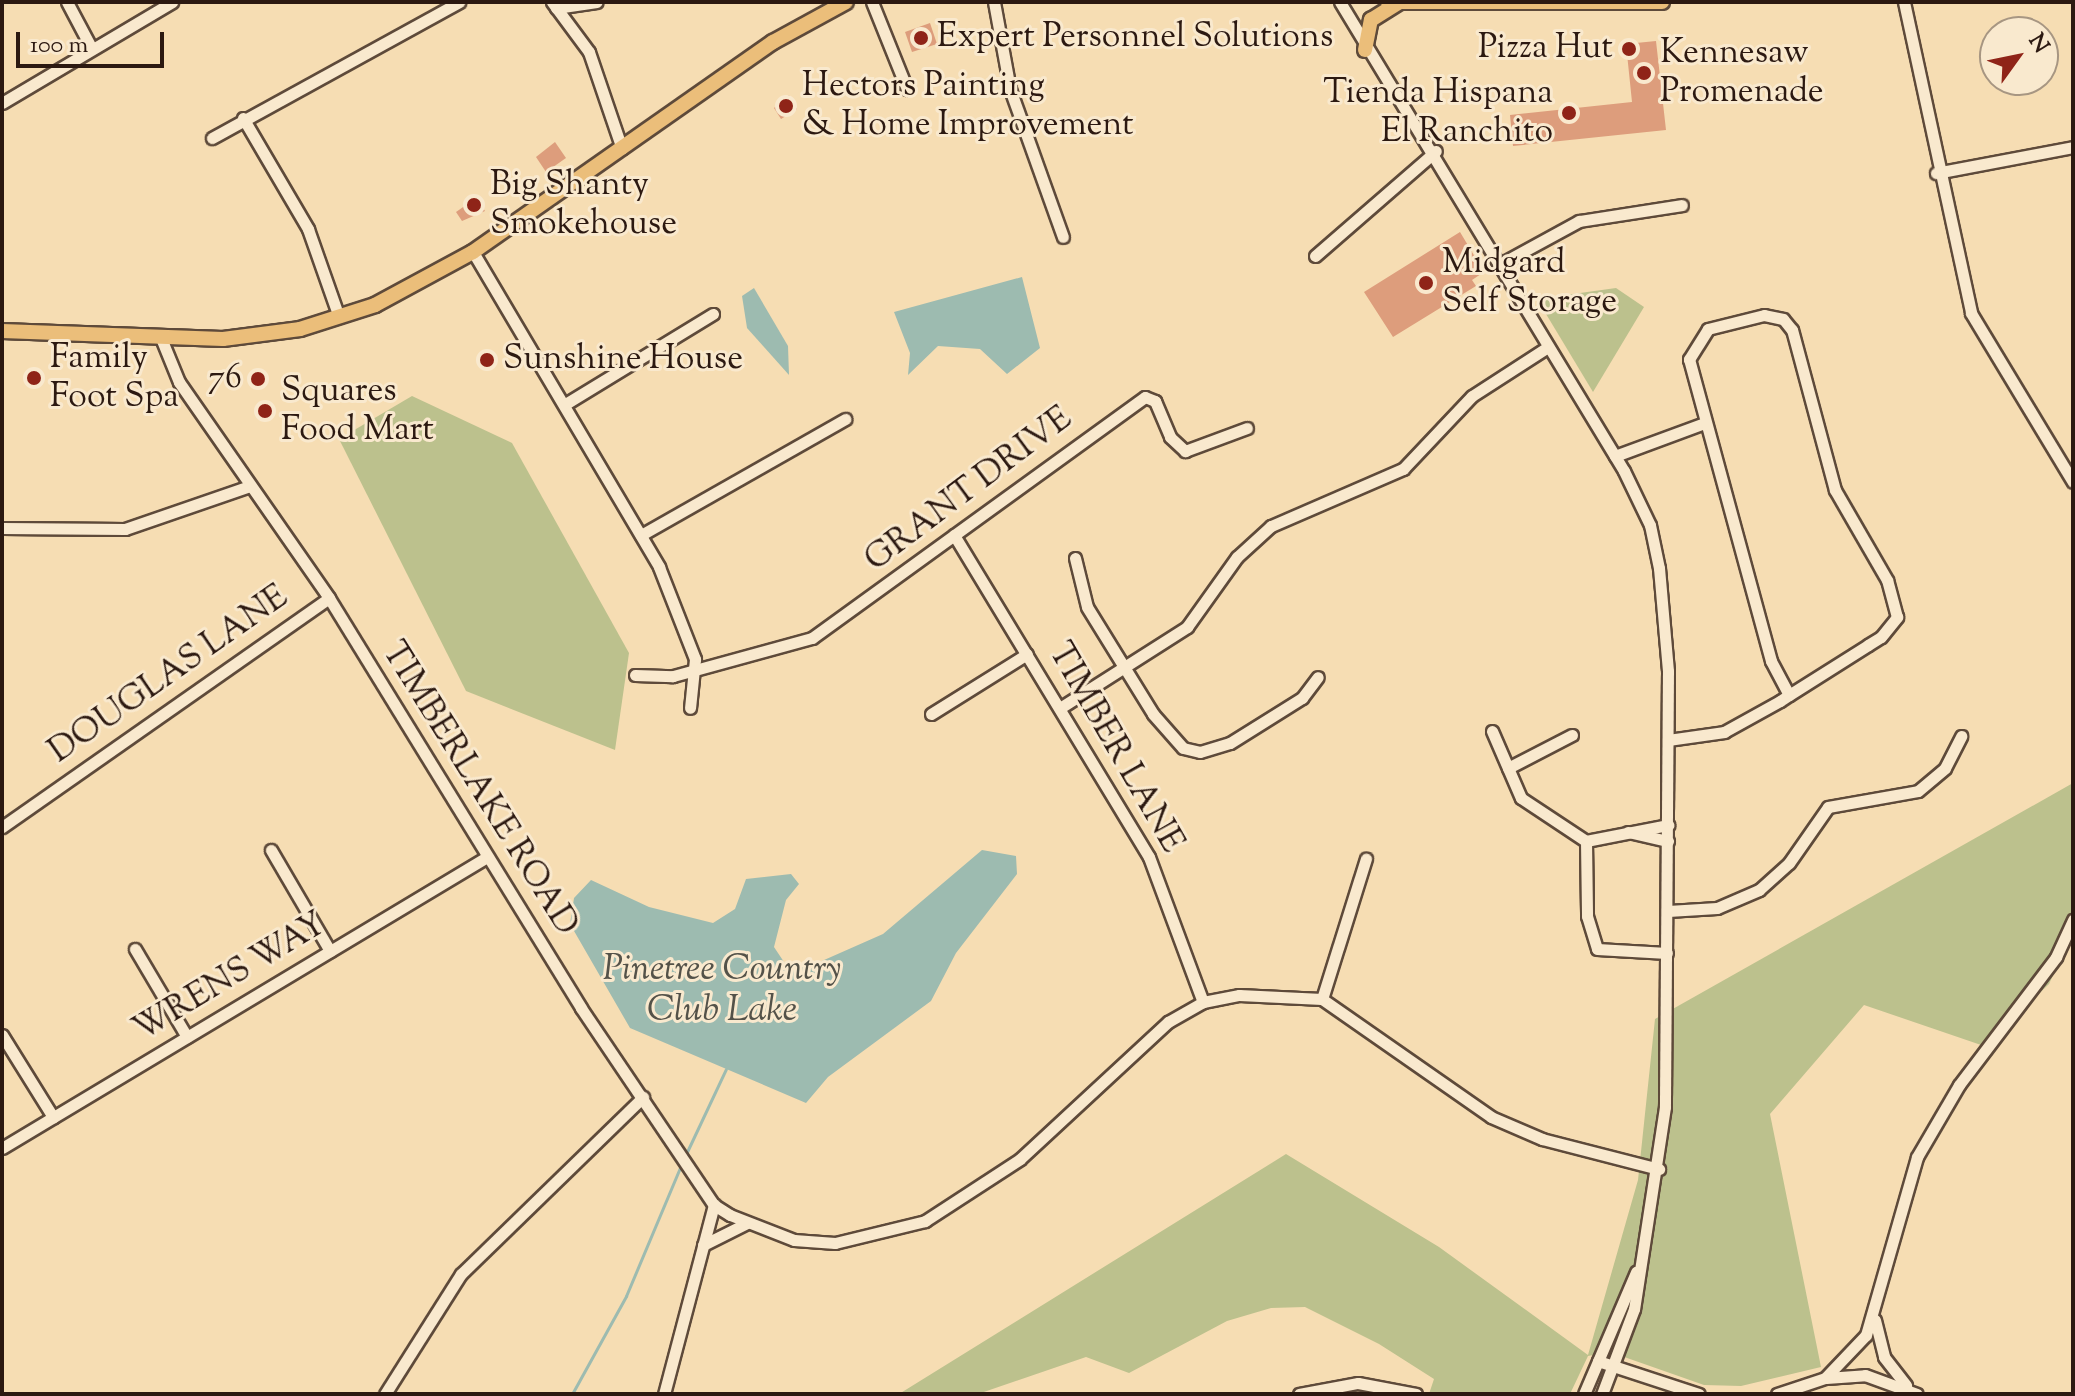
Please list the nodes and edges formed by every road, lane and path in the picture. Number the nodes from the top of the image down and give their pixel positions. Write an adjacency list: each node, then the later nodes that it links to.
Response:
1 (67, 2): 15 (street)
2 (172, 2): 15 (street)
3 (459, 2): 19 (street)
4 (597, 2): 13 (street)
5 (846, 2): 14 (main road)
6 (872, 2): 17 (street)
7 (994, 2): 26 (street)
8 (1340, 2): 16 (street)
9 (1388, 2): 12 (main road)
10 (1662, 2): 12 (main road)
11 (1904, 2): 24 (street)
12 (1398, 3): 16 (main road)
13 (554, 5): 22 (street)
14 (829, 6): 22 (main road)
15 (92, 49): 18 (street)
16 (1365, 50): 23 (street)
17 (907, 89)
18 (2, 103)
19 (243, 118): 20 (street); 31 (street)
20 (212, 138)
21 (2073, 147): 24 (street)
22 (622, 149): 27 (main road)
23 (1436, 151): 28 (street); 29 (street)
24 (1936, 173): 40 (street)
25 (1682, 205): 29 (street)
26 (1063, 237)
27 (473, 252): 31 (main road); 35 (street)
28 (1315, 256)
29 (1502, 263): 34 (street)
30 (713, 314): 35 (street)
31 (339, 317): 33 (main road)
32 (2, 331): 33 (main road)
33 (161, 338): 41 (street, TIMBERLAKE ROAD)
34 (1548, 347): 39 (street); 48 (street)
35 (567, 403): 43 (street)
36 (845, 419): 43 (street)
37 (1704, 423): 39 (street); 52 (street); 52 (street)
38 (1247, 428): 44 (street, GRANT DRIVE)
39 (1615, 456): 59 (street)
40 (2073, 482)
41 (250, 486): 42 (street); 46 (street, TIMBERLAKE ROAD)
42 (2, 528)
43 (641, 535): 49 (street)
44 (954, 535): 47 (street, TIMBER LANE); 49 (street, GRANT DRIVE)
45 (1075, 558): 48 (street)
46 (329, 598): 62 (street, DOUGLAS LANE); 67 (street, TIMBERLAKE ROAD)
47 (1027, 654): 54 (street, TIMBER LANE); 55 (street)
48 (1124, 668): 51 (street); 54 (street)
49 (696, 669): 50 (street, GRANT DRIVE); 53 (street)
50 (635, 675)
51 (1318, 677)
52 (1789, 695): 59 (street)
53 (690, 708)
54 (1060, 708): 75 (street, TIMBER LANE)
55 (931, 714)
56 (1492, 731): 60 (street)
57 (1572, 735): 60 (street)
58 (1961, 736): 69 (street)
59 (1668, 740): 61 (street)
60 (1508, 768): 64 (street)
61 (1668, 825): 63 (street); 65 (street)
62 (2, 827)
63 (1628, 832): 64 (street); 65 (street)
64 (1586, 841): 73 (street)
65 (1668, 841): 69 (street)
66 (271, 850): 72 (street)
67 (487, 857): 72 (street, WRENS WAY); 78 (street, TIMBERLAKE ROAD)
68 (1366, 859): 74 (street)
69 (1668, 911): 73 (street)
70 (2073, 920): 86 (street)
71 (135, 949): 77 (street)
72 (330, 951): 77 (street, WRENS WAY)
73 (1667, 953): 81 (street)
74 (1322, 999): 75 (street, TIMBERLAKE ROAD); 81 (street, TIMBERLAKE ROAD)
75 (1203, 1002): 83 (street, TIMBERLAKE ROAD)
76 (2, 1035): 79 (street)
77 (187, 1037): 79 (street, WRENS WAY)
78 (643, 1097): 82 (street, TIMBERLAKE ROAD); 91 (street)
79 (53, 1117): 80 (street, WRENS WAY)
80 (2, 1148)
81 (1659, 1169): 85 (street)
82 (714, 1205): 83 (street, TIMBERLAKE ROAD); 84 (street)
83 (747, 1223): 84 (street)
84 (702, 1245): 92 (street)
85 (1641, 1261): 87 (street); 88 (street)
86 (1875, 1319): 89 (street); 90 (street)
87 (1598, 1361): 88 (street); 95 (street)
88 (1613, 1367): 96 (street); 97 (street)
89 (1825, 1378): 90 (street); 98 (street)
90 (1914, 1392)
91 (385, 1394)
92 (664, 1394)
93 (1299, 1394): 94 (street)
94 (1416, 1394)
95 (1584, 1394)
96 (1602, 1394)
97 (1699, 1394)
98 (1777, 1394)

